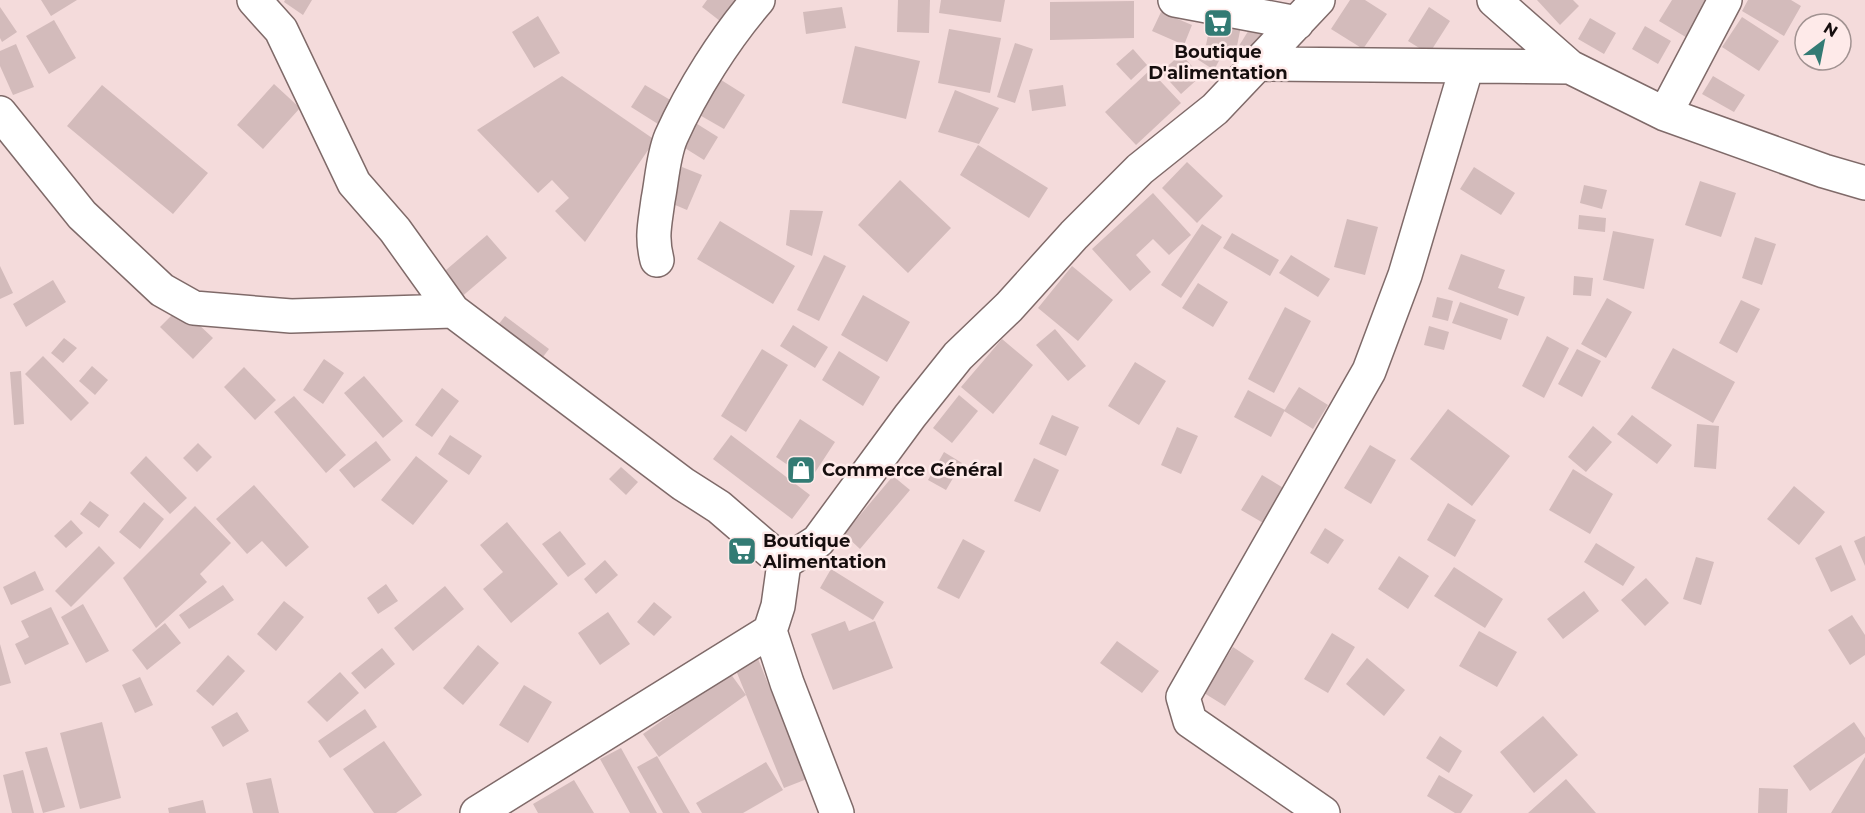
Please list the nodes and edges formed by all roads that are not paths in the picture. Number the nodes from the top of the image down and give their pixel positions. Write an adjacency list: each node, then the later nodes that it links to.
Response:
1 (254, 0): 14 (street)
2 (758, 0): 13 (street)
3 (1174, 0): 6 (street)
4 (1494, 0): 9 (street)
5 (1725, 0): 11 (street)
6 (1307, 12): 7 (street)
7 (1259, 64): 8 (street); 15 (street)
8 (1467, 66): 9 (street); 19 (street)
9 (1570, 67): 11 (street)
10 (0, 113): 14 (street)
11 (1665, 114): 12 (street)
12 (1865, 183)
13 (657, 260)
14 (453, 311): 15 (street)
15 (784, 563): 16 (street)
16 (770, 631): 17 (street); 18 (street)
17 (477, 813)
18 (837, 813)
19 (1323, 813)

